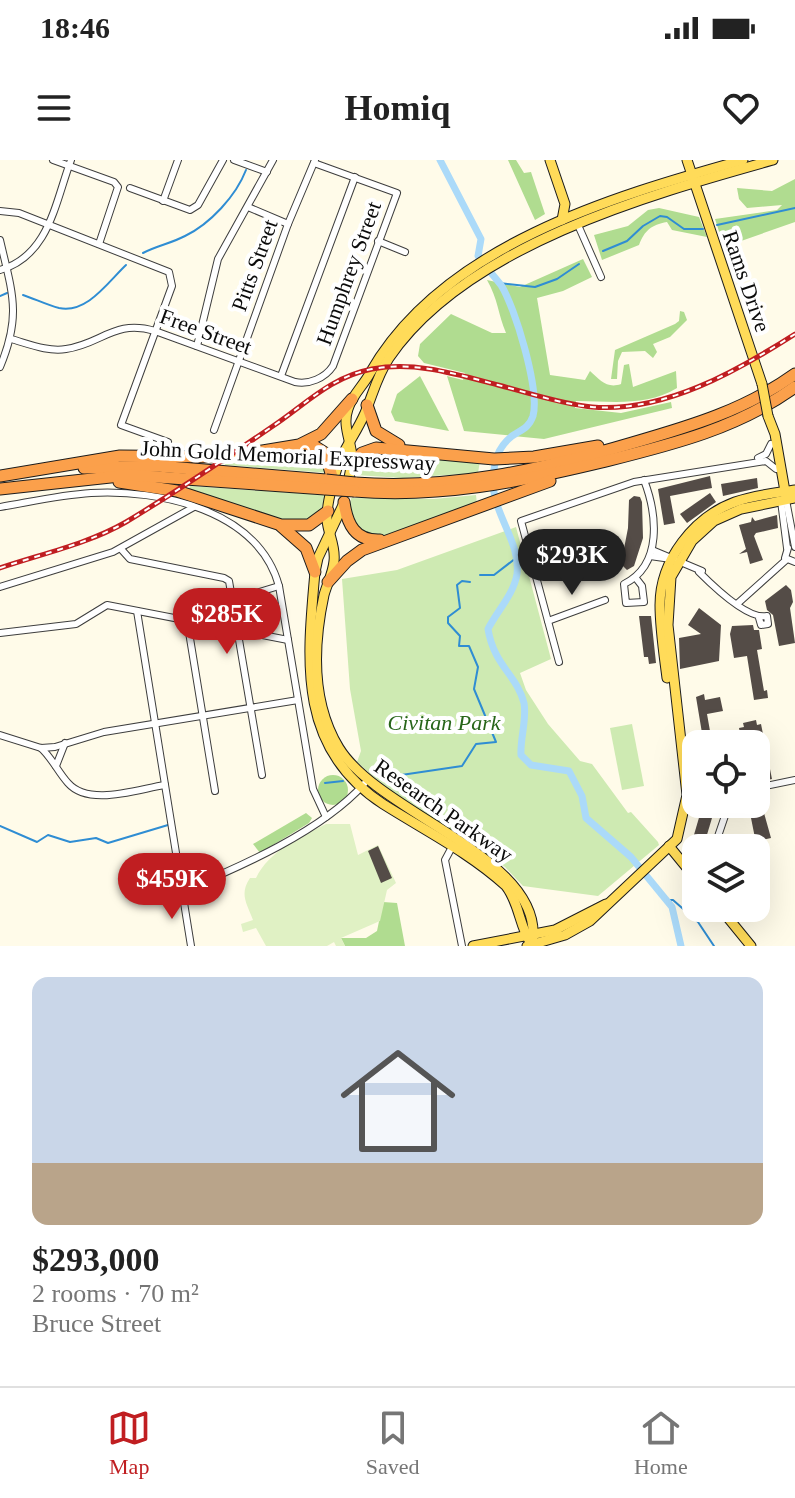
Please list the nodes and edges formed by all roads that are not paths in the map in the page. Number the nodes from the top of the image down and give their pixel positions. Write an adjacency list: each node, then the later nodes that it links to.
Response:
1 (53, 160): 12 (street)
2 (178, 160): 17 (street)
3 (223, 160): 17 (street)
4 (234, 160): 13 (street)
5 (273, 160): 13 (street)
6 (550, 160): 21 (main road)
7 (557, 160): 20 (main road)
8 (687, 160): 15 (main road, Rams Drive)
9 (743, 160): 15 (main road, Research Parkway)
10 (773, 160): 15 (main road, Research Parkway)
11 (315, 162): 14 (street); 22 (street, Pitts Street)
12 (70, 163): 24 (street); 27 (street)
13 (267, 172): 18 (street)
14 (355, 177): 26 (street, Humphrey Street); 41 (street)
15 (693, 178): 20 (main road, Research Parkway); 23 (main road, Research Parkway); 45 (main road, Rams Drive, bridge)
16 (130, 188): 17 (street)
17 (163, 201)
18 (248, 207): 22 (street); 36 (street)
19 (0, 211): 24 (street)
20 (574, 215): 21 (main road, Research Parkway); 28 (main road)
21 (562, 220): 30 (main road, Research Parkway)
22 (288, 224): 37 (street, Pitts Street)
23 (578, 225): 28 (main road, Research Parkway); 33 (street)
24 (47, 226): 27 (street); 31 (street)
25 (0, 240): 31 (street)
26 (378, 241): 29 (street); 38 (street, Humphrey Street)
27 (99, 244): 34 (street)
28 (518, 251): 30 (main road, Research Parkway)
29 (405, 252)
30 (498, 258): 32 (main road, Research Parkway)
31 (4, 269): 35 (street)
32 (470, 275): 43 (main road, Research Parkway); 44 (main road, Research Parkway)
33 (601, 277)
34 (155, 331): 35 (street, Free Street); 36 (street, Free Street); 49 (street)
35 (11, 339): 39 (street)
36 (197, 346): 37 (street, Free Street)
37 (238, 362): 41 (street, Free Street); 46 (street, Pitts Street)
38 (333, 366): 41 (street, Free Street)
39 (0, 367)
40 (795, 374): 47 (highway, John Gold Memorial Expressway)
41 (281, 376)
42 (795, 387): 60 (highway, John Gold Memorial Expressway)
43 (352, 399): 48 (main road, Research Parkway); 51 (highway)
44 (367, 405): 48 (main road, Research Parkway); 52 (highway)
45 (768, 416): 50 (main road, Rams Drive); 62 (main road, Rams Drive)
46 (214, 430)
47 (657, 436): 52 (highway); 60 (highway, John Gold Memorial Expressway)
48 (349, 441): 54 (main road, Research Parkway); 59 (main road, Research Parkway)
49 (168, 442)
50 (771, 444): 53 (street); 55 (main road, Rams Drive)
51 (299, 445): 56 (highway); 59 (highway)
52 (407, 448): 54 (highway)
53 (745, 462): 55 (street); 57 (street)
54 (351, 465): 63 (main road, Research Parkway)
55 (776, 469): 62 (main road, Rams Drive)
56 (0, 476): 59 (highway, John Gold Memorial Expressway)
57 (644, 480): 72 (street); 87 (street)
58 (46, 483): 59 (highway, John Gold Memorial Expressway); 61 (highway, John Gold Memorial Expressway); 67 (highway)
59 (328, 483): 60 (highway, John Gold Memorial Expressway, bridge); 66 (main road, Research Parkway)
60 (511, 484): 69 (highway)
61 (0, 489)
62 (787, 495): 70 (street); 74 (main road)
63 (344, 502): 68 (main road, Research Parkway); 69 (highway)
64 (0, 507): 65 (street)
65 (194, 507): 71 (street); 79 (street)
66 (328, 511): 67 (highway); 68 (main road, Research Parkway)
67 (281, 525): 76 (highway)
68 (330, 535): 76 (main road, Research Parkway); 78 (main road, Research Parkway)
69 (388, 539): 78 (highway)
70 (792, 548): 73 (street)
71 (121, 549): 80 (street); 81 (street)
72 (651, 553): 74 (street); 77 (street)
73 (786, 560): 75 (street); 83 (street)
74 (674, 561): 83 (street); 107 (main road)
75 (795, 562)
76 (315, 572): 102 (main road, Research Parkway)
77 (635, 577): 77 (street)
78 (328, 582): 102 (main road, Research Parkway)
79 (279, 586): 81 (street); 90 (street)
80 (0, 587)
81 (233, 600): 88 (street)
82 (605, 600): 87 (street)
83 (737, 604): 85 (street)
84 (137, 611): 86 (street); 89 (street); 95 (street)
85 (759, 618)
86 (187, 620): 88 (street); 94 (street)
87 (548, 621): 91 (street)
88 (237, 629): 90 (street); 93 (street)
89 (0, 633)
90 (288, 640): 92 (street)
91 (559, 662)
92 (298, 700): 93 (street); 106 (street)
93 (250, 708): 94 (street); 100 (street)
94 (203, 716): 95 (street); 105 (street)
95 (154, 724): 97 (street); 103 (street)
96 (0, 735): 98 (street)
97 (65, 743): 98 (street); 99 (street)
98 (41, 748): 99 (street)
99 (56, 766): 103 (street)
100 (262, 775)
101 (795, 780): 104 (street)
102 (364, 784): 106 (street); 108 (main road, Research Parkway); 112 (main road, Research Parkway)
103 (165, 785): 110 (street)
104 (770, 785)
105 (215, 791)
106 (326, 817): 110 (street)
107 (669, 846): 109 (main road); 112 (main road)
108 (452, 847): 112 (main road, Research Parkway); 114 (street)
109 (682, 862)
110 (182, 891): 113 (street)
111 (731, 922): 116 (main road)
112 (530, 940): 115 (main road)
113 (191, 946)
114 (462, 946)
115 (473, 946)
116 (751, 946)

